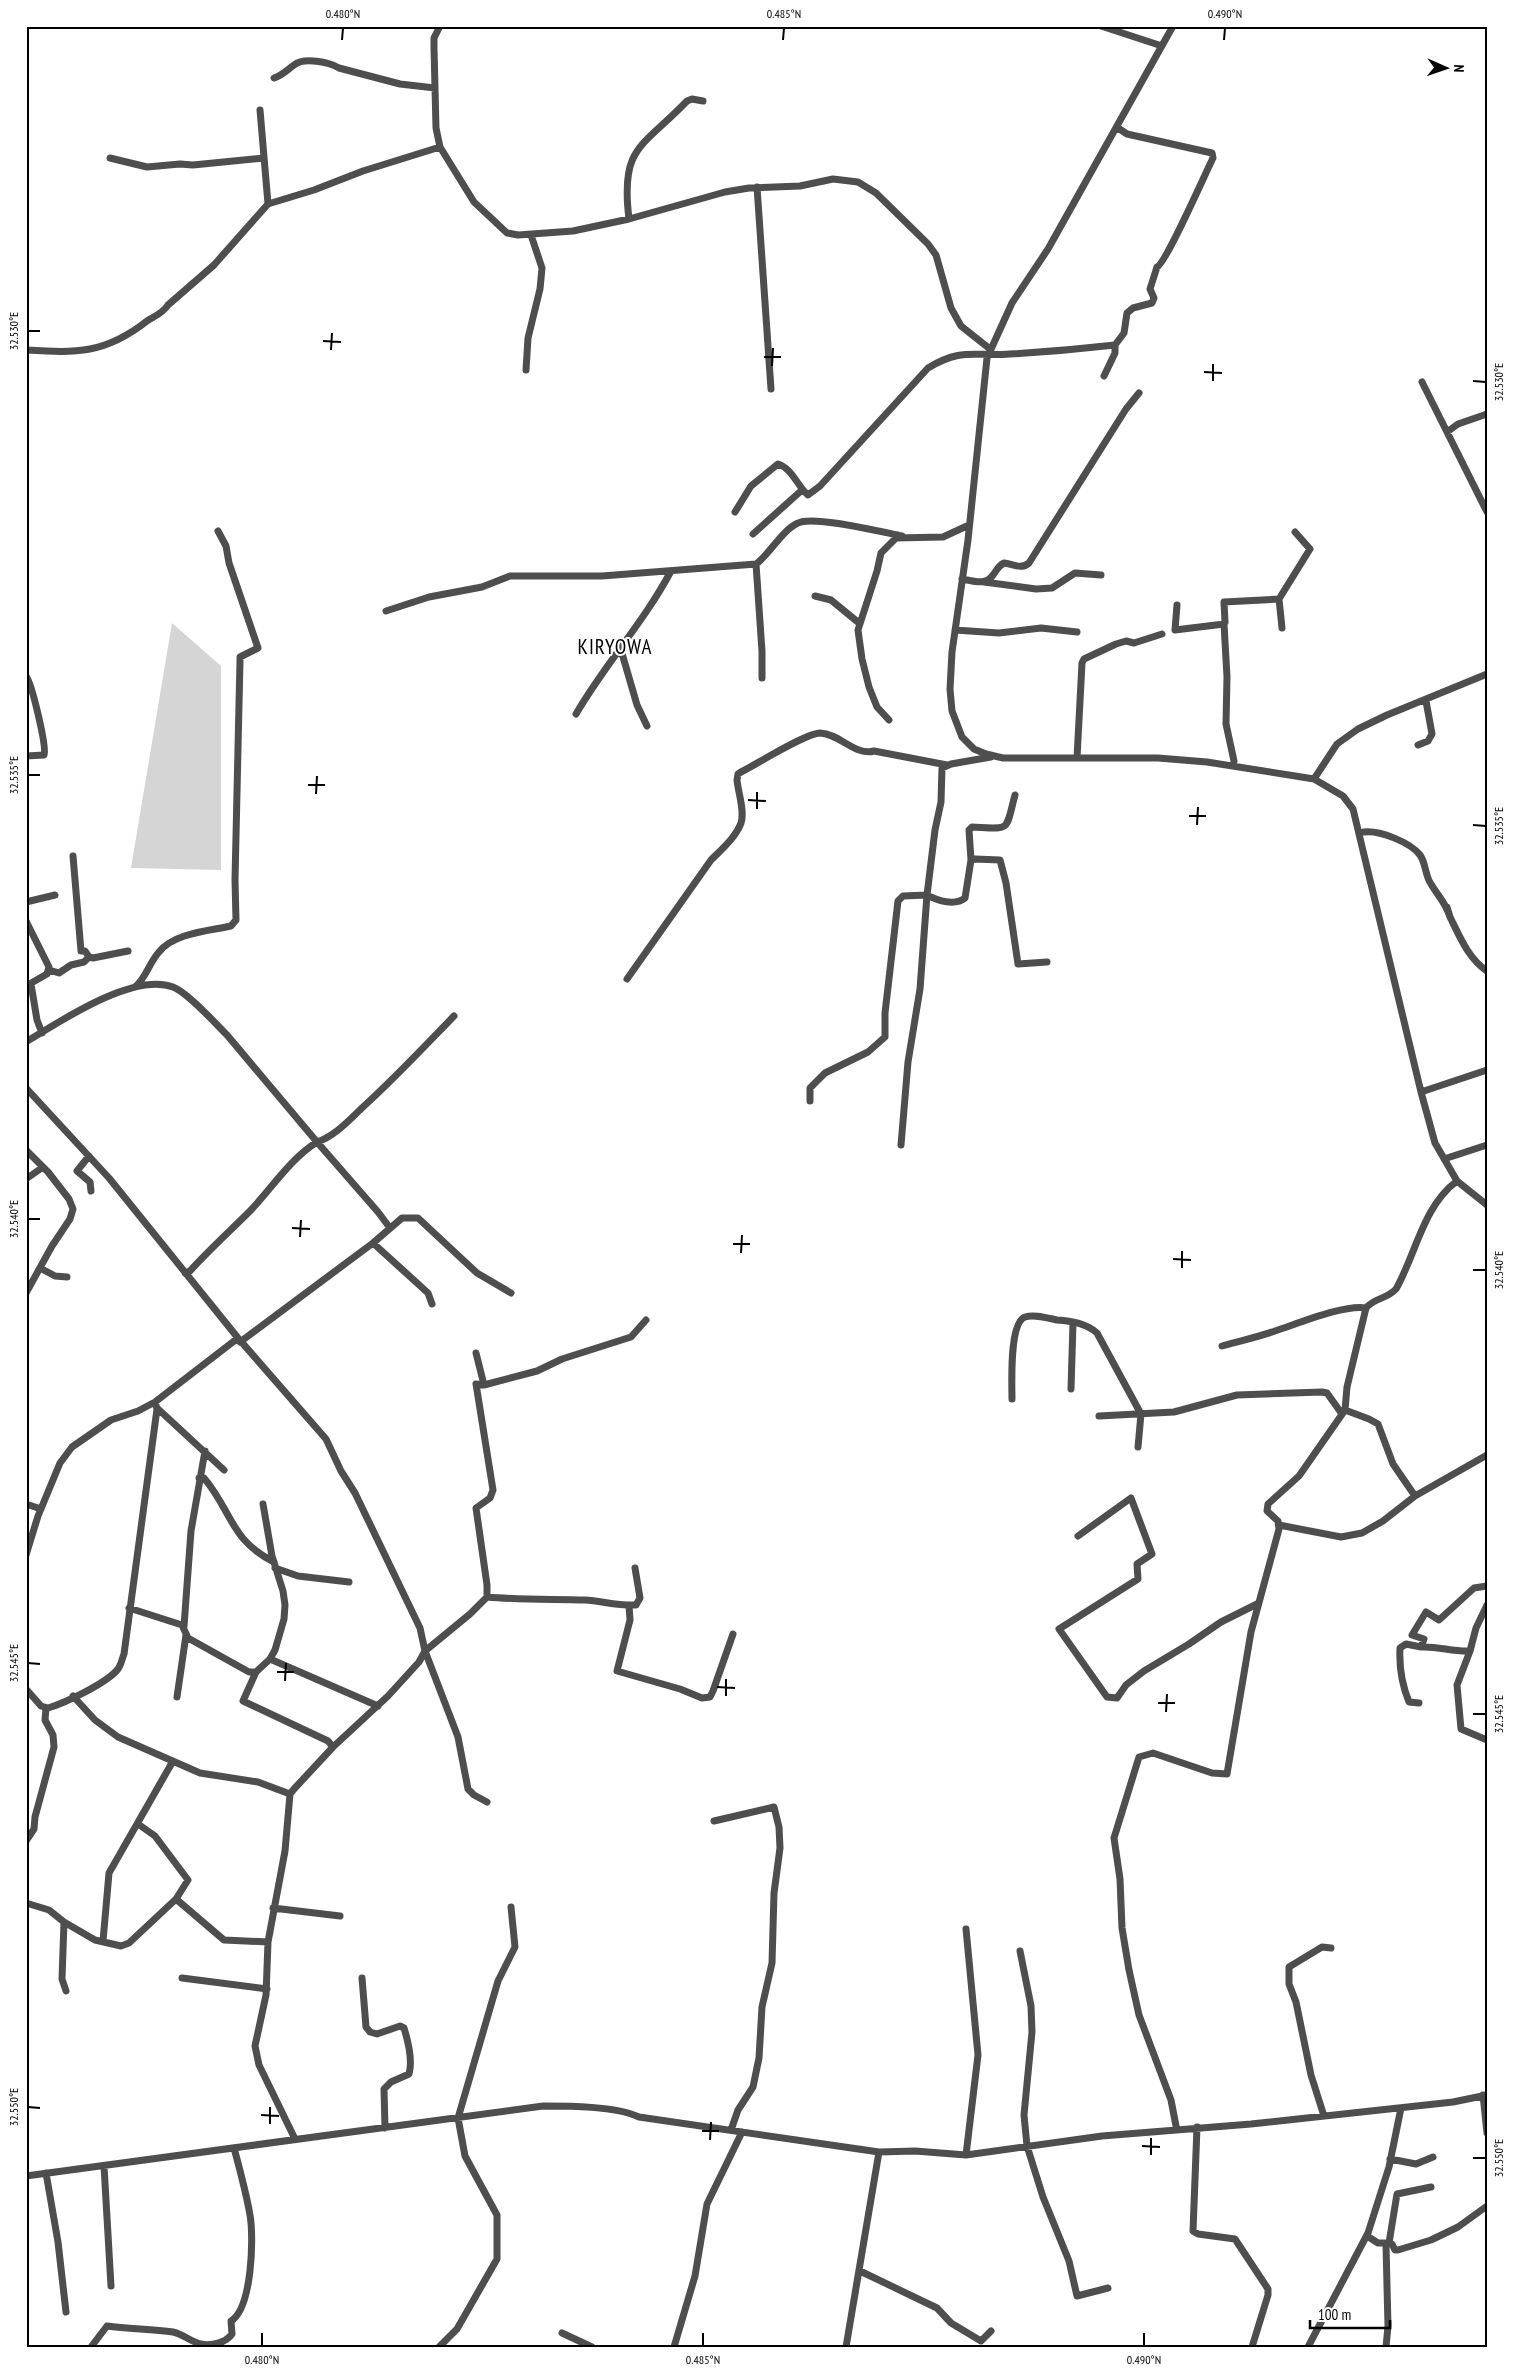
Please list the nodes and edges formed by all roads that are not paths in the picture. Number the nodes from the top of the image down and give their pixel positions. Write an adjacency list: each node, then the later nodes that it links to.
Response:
1 (440, 26): 6 (street)
2 (1101, 26): 4 (street)
3 (1173, 26): 4 (street)
4 (1162, 46): 9 (street)
5 (274, 78): 6 (street)
6 (435, 88): 10 (street)
7 (703, 101): 15 (street)
8 (260, 110): 12 (street)
9 (1118, 128): 17 (street); 19 (street)
10 (440, 147): 14 (street); 16 (street)
11 (110, 158): 12 (street)
12 (264, 158): 14 (street)
13 (757, 187): 15 (street); 19 (street); 23 (street)
14 (268, 204): 18 (street)
15 (630, 219): 16 (street)
16 (531, 235): 20 (street)
17 (1115, 345): 19 (street); 21 (street)
18 (26, 350)
19 (989, 352): 27 (street); 30 (street)
20 (526, 370)
21 (1104, 376)
22 (1422, 382): 26 (street)
23 (771, 389)
24 (1139, 393): 39 (street)
25 (1487, 414): 26 (street)
26 (1447, 432): 29 (street)
27 (802, 490): 28 (street); 33 (street)
28 (735, 512)
29 (1487, 512)
30 (970, 525): 34 (street); 38 (street)
31 (218, 532): 78 (street)
32 (1295, 532): 43 (street)
33 (753, 534)
34 (902, 536): 35 (street); 44 (street)
35 (756, 564): 36 (street); 51 (street)
36 (670, 571): 42 (street); 48 (street)
37 (1101, 575): 39 (street)
38 (962, 579): 39 (street); 45 (street)
39 (984, 582)
40 (816, 596): 44 (street)
41 (1176, 605): 60 (street)
42 (386, 611)
43 (1224, 622)
44 (859, 623): 54 (street)
45 (955, 630): 46 (street); 58 (street)
46 (1077, 632)
47 (1162, 634): 59 (street)
48 (621, 650): 53 (street); 55 (street)
49 (1487, 674): 62 (street)
50 (26, 676): 57 (street)
51 (762, 678)
52 (1426, 701): 56 (street)
53 (576, 714)
54 (889, 720)
55 (646, 726)
56 (1418, 745)
57 (26, 756)
58 (996, 756): 59 (street); 61 (street)
59 (1077, 758): 62 (street)
60 (1234, 761)
61 (947, 765): 68 (street); 76 (street)
62 (1314, 779): 84 (street)
63 (1015, 795): 66 (street)
64 (1364, 832): 75 (street)
65 (73, 856): 72 (street)
66 (971, 860): 68 (street); 73 (street)
67 (55, 895): 69 (street)
68 (927, 896): 85 (street); 87 (street)
69 (26, 902)
70 (26, 921): 74 (street)
71 (128, 951): 72 (street)
72 (89, 956): 74 (street)
73 (1047, 962)
74 (49, 970): 77 (street)
75 (1487, 971)
76 (627, 979)
77 (28, 985): 80 (street)
78 (134, 988): 80 (street); 86 (street)
79 (454, 1016): 86 (street)
80 (42, 1032): 81 (street)
81 (26, 1042)
82 (1487, 1070): 84 (street)
83 (26, 1088): 90 (street)
84 (1421, 1092): 91 (street)
85 (810, 1101)
86 (317, 1142): 97 (street); 100 (street)
87 (902, 1145)
88 (1487, 1145): 91 (street)
89 (26, 1150): 92 (street)
90 (89, 1156): 95 (street); 100 (street)
91 (1444, 1159): 94 (street)
92 (43, 1167): 93 (street); 99 (street)
93 (26, 1179)
94 (1457, 1181): 96 (street); 105 (street)
95 (91, 1191)
96 (1487, 1205)
97 (390, 1228): 98 (street); 103 (street)
98 (374, 1243): 104 (street); 108 (street)
99 (40, 1268): 101 (street); 102 (street)
100 (185, 1273): 108 (street)
101 (68, 1277)
102 (26, 1292)
103 (511, 1293)
104 (432, 1304)
105 (1366, 1308): 109 (street); 115 (street)
106 (646, 1320): 111 (street)
107 (1073, 1323): 112 (street); 113 (street); 116 (street)
108 (239, 1340): 114 (street); 143 (street)
109 (1222, 1346)
110 (476, 1353): 111 (street)
111 (484, 1385): 134 (street)
112 (1071, 1388)
113 (1012, 1399)
114 (156, 1405): 119 (street); 126 (street); 138 (street)
115 (1343, 1412): 116 (street); 123 (street); 127 (street)
116 (1141, 1414): 117 (street); 118 (street)
117 (1099, 1416)
118 (1138, 1447)
119 (205, 1451): 121 (street); 122 (street)
120 (1487, 1455): 123 (street)
121 (224, 1470)
122 (200, 1478): 130 (street); 139 (street)
123 (1415, 1496): 127 (street)
124 (26, 1504): 126 (street)
125 (263, 1504): 130 (street)
126 (41, 1509): 129 (street)
127 (1279, 1525): 135 (street)
128 (1078, 1536): 135 (street)
129 (26, 1555)
130 (275, 1565): 132 (street); 145 (street)
131 (635, 1568): 136 (street)
132 (349, 1582)
133 (1487, 1586): 142 (street)
134 (487, 1597): 136 (street); 143 (street)
135 (1258, 1604): 180 (street)
136 (629, 1605): 140 (street)
137 (1487, 1605): 144 (street)
138 (130, 1608): 139 (street); 148 (street)
139 (184, 1626): 141 (street)
140 (733, 1634)
141 (186, 1635): 146 (street); 149 (street)
142 (1421, 1647): 144 (street); 150 (street)
143 (425, 1650): 151 (street); 157 (street)
144 (1470, 1651): 153 (street)
145 (270, 1659): 146 (street); 151 (street)
146 (256, 1672): 154 (street)
147 (26, 1689): 152 (street)
148 (73, 1696): 152 (street); 155 (street)
149 (177, 1697)
150 (1419, 1703)
151 (378, 1706): 154 (street)
152 (46, 1708): 160 (street)
153 (1487, 1740)
154 (333, 1747): 156 (street)
155 (172, 1761): 156 (street); 159 (street)
156 (290, 1794): 164 (street)
157 (487, 1802)
158 (714, 1821): 183 (street)
159 (138, 1824): 161 (street); 168 (street)
160 (26, 1841)
161 (176, 1900): 168 (street); 169 (street)
162 (26, 1903): 166 (street)
163 (511, 1907): 179 (street)
164 (273, 1908): 165 (street); 169 (street)
165 (340, 1916)
166 (64, 1922): 168 (street); 175 (street)
167 (966, 1929): 190 (street)
168 (103, 1941)
169 (268, 1942): 174 (street)
170 (1331, 1948): 178 (street)
171 (1020, 1951): 187 (street)
172 (182, 1978): 174 (street)
173 (362, 1978): 182 (street)
174 (267, 1989): 186 (street)
175 (66, 1991)
176 (1485, 2095): 177 (street); 185 (street)
177 (1401, 2108): 178 (street); 192 (street)
178 (1324, 2116): 181 (street)
179 (458, 2118): 182 (street); 183 (street); 207 (street)
180 (1176, 2126)
181 (1197, 2127): 187 (street); 211 (street)
182 (385, 2128): 186 (street)
183 (731, 2130): 184 (street)
184 (742, 2132): 189 (street); 209 (street)
185 (1487, 2134)
186 (296, 2139): 188 (street)
187 (1027, 2146): 190 (street); 202 (street)
188 (234, 2148): 193 (street); 206 (street)
189 (879, 2152): 190 (street); 200 (street)
190 (966, 2155)
191 (1433, 2157): 192 (street)
192 (1390, 2159): 198 (street)
193 (104, 2166): 194 (street); 201 (street)
194 (46, 2173): 195 (street); 203 (street)
195 (26, 2176)
196 (1431, 2186): 199 (street)
197 (1487, 2206): 199 (street)
198 (1367, 2236): 199 (street); 212 (street)
199 (1388, 2244): 213 (street)
200 (860, 2271): 204 (street); 210 (street)
201 (111, 2286)
202 (1108, 2288)
203 (66, 2312)
204 (990, 2332)
205 (562, 2333): 208 (street)
206 (91, 2347)
207 (439, 2347)
208 (592, 2347)
209 (674, 2347)
210 (846, 2347)
211 (1252, 2347)
212 (1308, 2347)
213 (1386, 2347)

